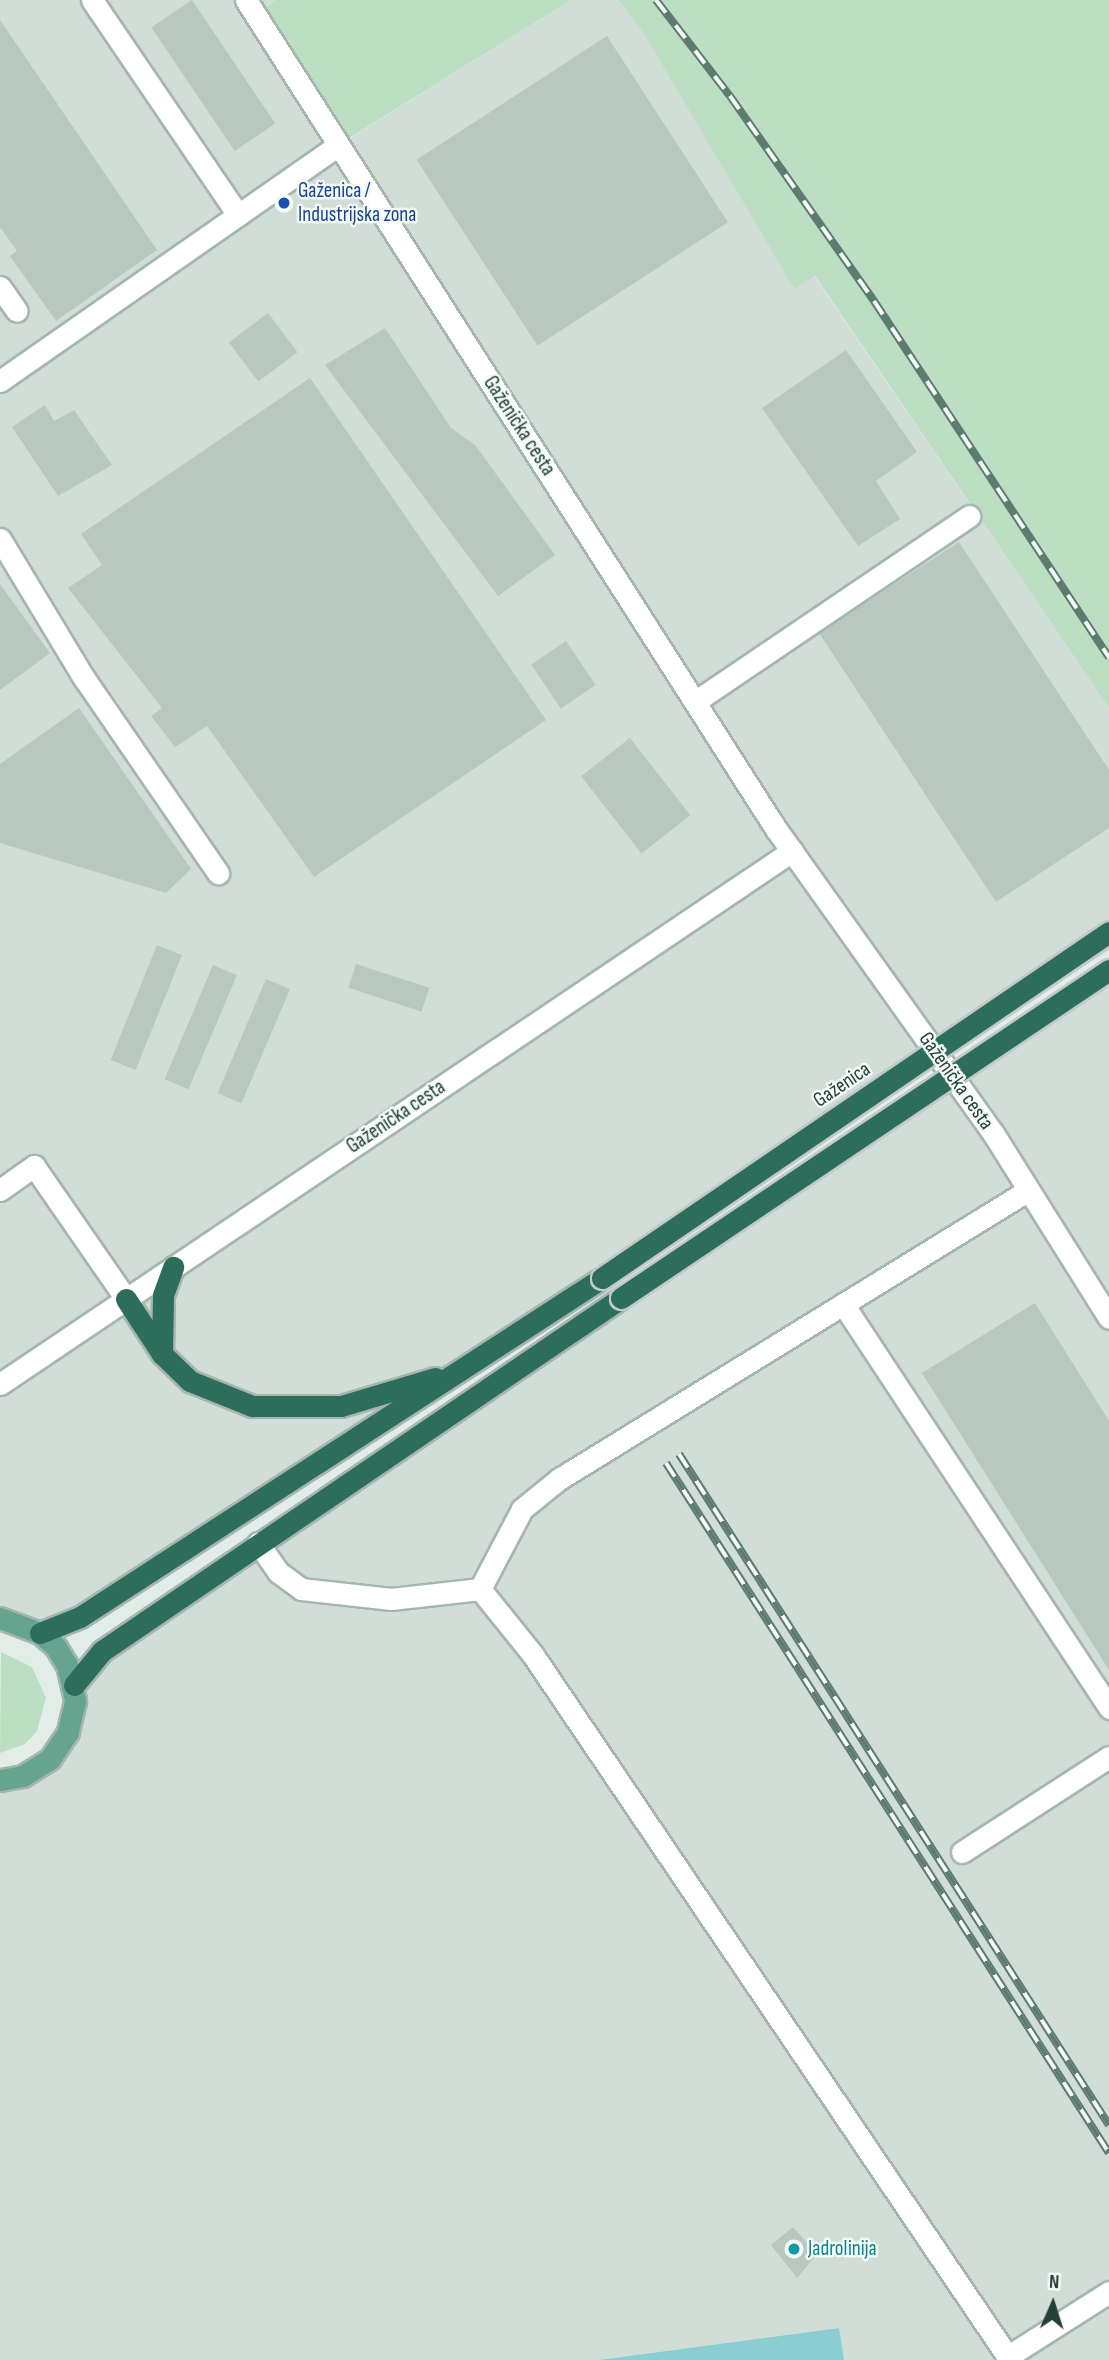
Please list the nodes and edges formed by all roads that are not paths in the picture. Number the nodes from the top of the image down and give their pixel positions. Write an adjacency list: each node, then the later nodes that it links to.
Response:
1 (92, 0): 4 (street)
2 (246, 0): 3 (street, Gaženička cesta)
3 (338, 145): 4 (street); 10 (street, Gaženička cesta)
4 (239, 215): 7 (street)
5 (0, 287): 6 (street)
6 (17, 312)
7 (0, 381)
8 (968, 516): 10 (street)
9 (0, 539): 12 (street)
10 (696, 701): 11 (street, Gaženička cesta)
11 (792, 851): 16 (street, Gaženička cesta); 17 (street, Gaženička cesta)
12 (218, 873)
13 (1109, 932): 22 (highway, Gaženica, bridge)
14 (1109, 970): 24 (highway, bridge)
15 (0, 1190): 18 (street)
16 (1027, 1191): 19 (street); 20 (street, Gaženička cesta)
17 (173, 1267): 18 (street, Gaženička cesta); 21 (highway)
18 (126, 1299): 21 (highway); 23 (street, Gaženička cesta)
19 (844, 1304): 25 (street); 29 (street)
20 (1109, 1318)
21 (163, 1354): 22 (highway)
22 (459, 1371): 27 (highway, Gaženica)
23 (0, 1384)
24 (258, 1542): 25 (street); 28 (highway)
25 (480, 1589): 34 (street)
26 (0, 1618): 27 (main road)
27 (40, 1633): 28 (main road)
28 (74, 1685): 31 (main road)
29 (1109, 1708)
30 (1109, 1757): 32 (street)
31 (0, 1780)
32 (962, 1852)
33 (1109, 2292): 34 (street)
34 (1008, 2358)

